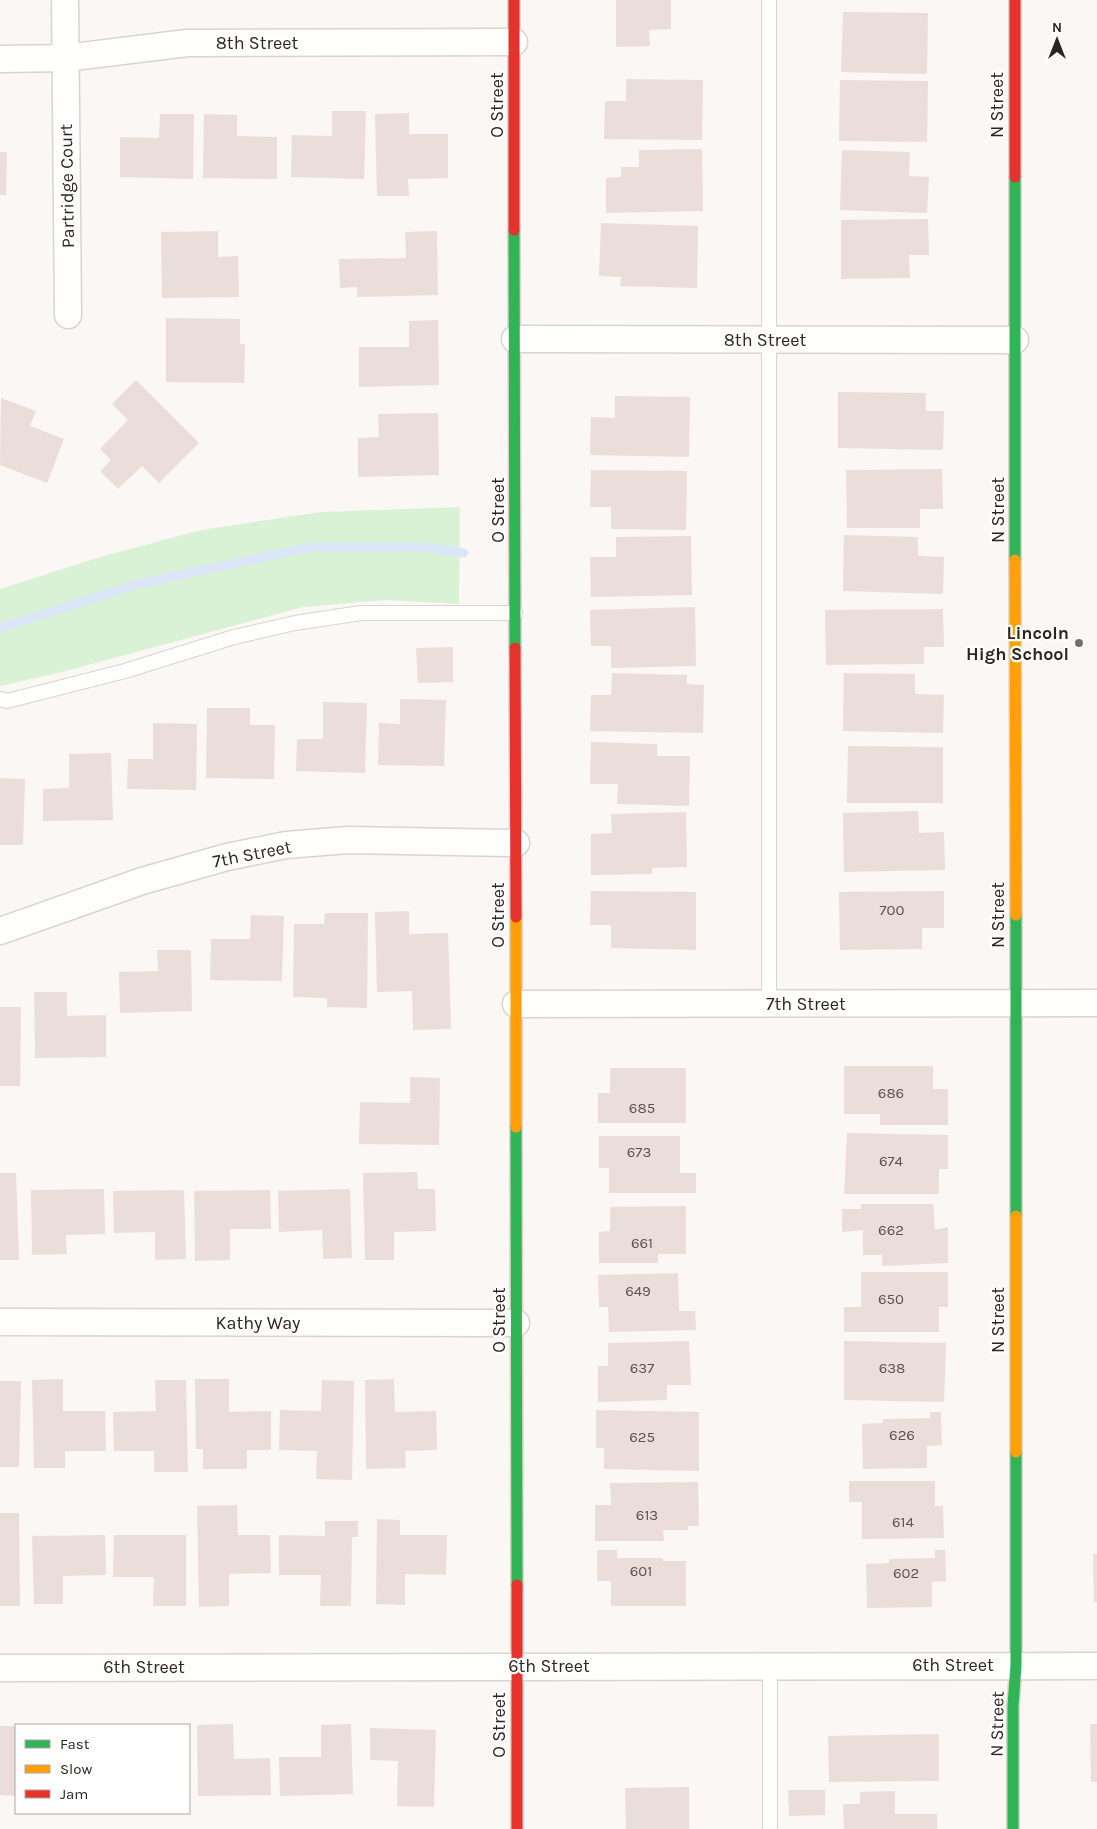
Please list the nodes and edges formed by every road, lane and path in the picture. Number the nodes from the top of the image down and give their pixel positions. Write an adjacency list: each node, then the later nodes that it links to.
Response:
1 (65, 0): 6 (street, Partridge Court)
2 (514, 0): 5 (street, O Street)
3 (769, 0): 10 (lane)
4 (1015, 0): 11 (street, N Street)
5 (514, 42): 6 (street, 8th Street); 9 (street, O Street)
6 (66, 58): 7 (street, 8th Street); 8 (street, Partridge Court)
7 (0, 59)
8 (68, 315)
9 (515, 339): 10 (street, 8th Street); 12 (street, O Street)
10 (769, 340): 11 (street, 8th Street); 19 (lane)
11 (1015, 340): 16 (street, N Street)
12 (515, 612): 13 (lane); 14 (street, O Street)
13 (0, 700)
14 (516, 843): 15 (street, 7th Street); 18 (street, O Street)
15 (0, 931)
16 (1016, 1003): 17 (street, 7th Street); 19 (street, 7th Street); 22 (street, N Street)
17 (1097, 1003)
18 (516, 1004): 19 (street, 7th Street); 21 (street, O Street)
19 (769, 1004)
20 (0, 1322): 21 (street, Kathy Way)
21 (516, 1323): 23 (street, O Street)
22 (1016, 1665): 24 (street, 6th Street); 25 (street, 6th Street); 29 (street, N Street)
23 (517, 1666): 25 (street, 6th Street); 26 (street, 6th Street); 27 (street, O Street)
24 (1097, 1666)
25 (770, 1667): 28 (lane)
26 (0, 1668)
27 (517, 1829)
28 (770, 1829)
29 (1013, 1829)

